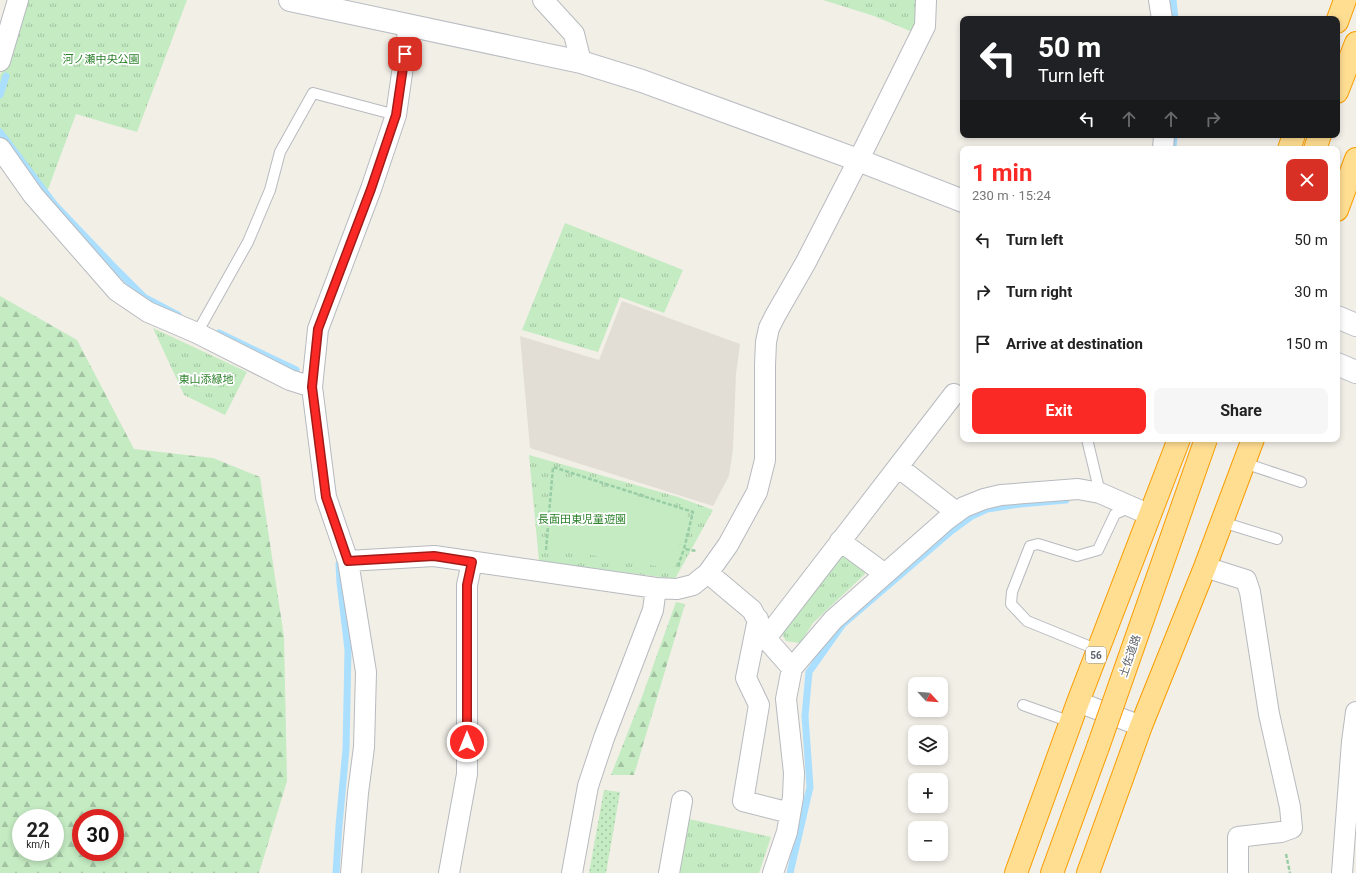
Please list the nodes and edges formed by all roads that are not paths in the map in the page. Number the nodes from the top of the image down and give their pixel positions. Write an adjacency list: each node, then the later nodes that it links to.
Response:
1 (18, 0): 12 (street)
2 (290, 0): 7 (street)
3 (542, 0): 13 (street)
4 (926, 0): 17 (street)
5 (1159, 0): 8 (street)
6 (1345, 0): 9 (highway)
7 (341, 5): 10 (street)
8 (1162, 16)
9 (1339, 16)
10 (410, 25): 13 (street); 15 (street)
11 (1356, 43): 14 (highway)
12 (0, 61)
13 (581, 62): 17 (street)
14 (1340, 84)
15 (396, 115): 23 (lane); 26 (street)
16 (0, 148): 23 (street)
17 (858, 160): 19 (street); 43 (street)
18 (1354, 171): 20 (highway)
19 (960, 200)
20 (1340, 203)
21 (1340, 318): 22 (street)
22 (1356, 325)
23 (197, 333): 26 (street)
24 (1340, 365): 25 (street)
25 (1356, 372)
26 (312, 387): 41 (street)
27 (954, 394): 33 (street)
28 (1088, 442): 35 (lane)
29 (1177, 442): 36 (highway, 56)
30 (1205, 442): 64 (highway, 土佐道路, bridge)
31 (1251, 442): 32 (highway)
32 (1244, 463): 34 (lane); 38 (highway)
33 (898, 467): 37 (street); 40 (street)
34 (1301, 482)
35 (1100, 493): 36 (street); 37 (street)
36 (1141, 511): 49 (highway, 56); 49 (lane)
37 (956, 512): 45 (street)
38 (1222, 522): 39 (lane); 44 (highway)
39 (1276, 539)
40 (840, 541): 45 (street); 48 (street)
41 (348, 561): 42 (street); 58 (street)
42 (472, 562): 46 (street); 59 (street)
43 (713, 566): 46 (street); 47 (street)
44 (1205, 567): 55 (highway); 66 (street)
45 (885, 574): 50 (street)
46 (656, 588): 60 (street)
47 (758, 619): 48 (street); 57 (street)
48 (767, 637): 50 (street)
49 (1098, 650): 51 (highway, 56)
50 (792, 668): 57 (street)
51 (1078, 702): 54 (highway, 56); 55 (street)
52 (1023, 705): 54 (lane)
53 (1356, 712): 67 (street)
54 (1071, 722): 63 (highway, 56)
55 (1141, 726): 65 (highway)
56 (682, 801): 61 (street)
57 (790, 813): 62 (street)
58 (350, 873)
59 (449, 873)
60 (572, 873)
61 (669, 873)
62 (773, 873)
63 (1016, 873)
64 (1052, 873)
65 (1088, 873)
66 (1238, 873)
67 (1342, 873)

